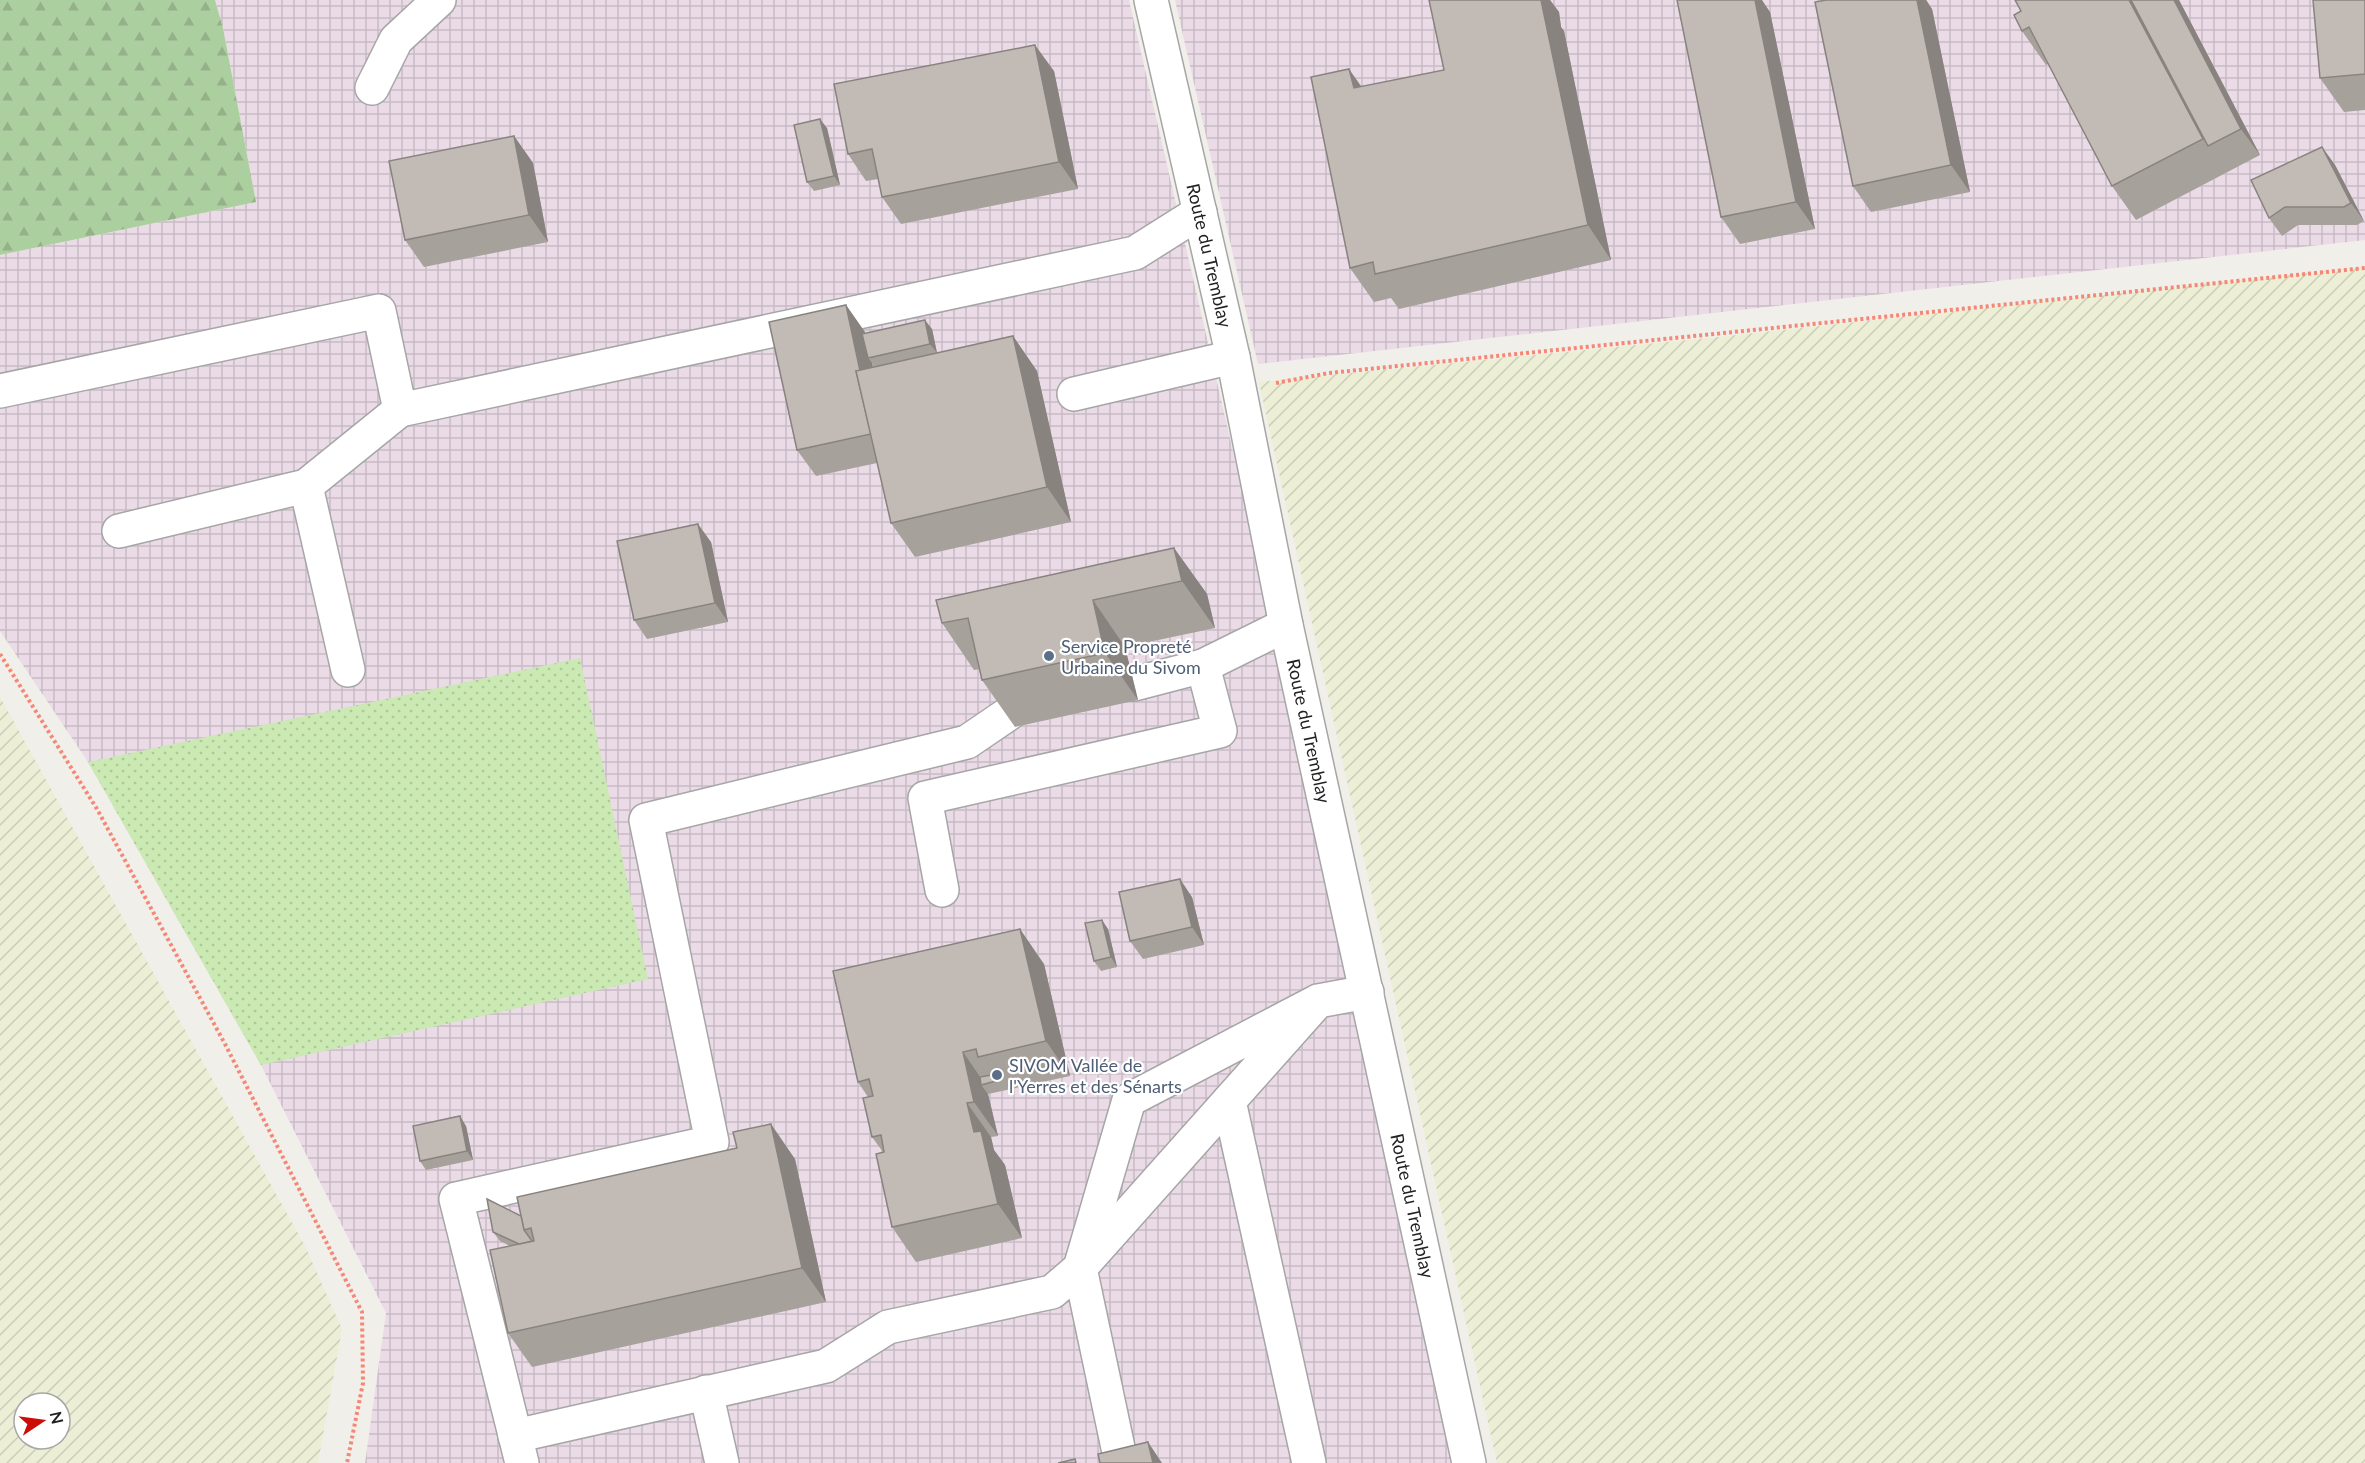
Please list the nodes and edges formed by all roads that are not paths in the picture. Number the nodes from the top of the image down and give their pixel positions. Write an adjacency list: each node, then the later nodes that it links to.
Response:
1 (439, 0): 3 (street)
2 (1150, 0): 4 (street, Route du Tremblay)
3 (372, 88)
4 (1200, 212): 5 (street, Route du Tremblay); 8 (street)
5 (1233, 357): 7 (street); 11 (street, Route du Tremblay)
6 (0, 392): 8 (street)
7 (1074, 394)
8 (400, 410): 9 (street)
9 (306, 486): 10 (street); 13 (street)
10 (119, 531)
11 (1286, 625): 12 (street); 17 (street, Route du Tremblay)
12 (1203, 666): 14 (street); 16 (street)
13 (348, 670)
14 (1134, 684)
15 (1011, 712): 22 (street)
16 (942, 890)
17 (1367, 992): 18 (street); 26 (street, Route du Tremblay)
18 (1318, 1001): 19 (street); 20 (street)
19 (1229, 1101): 20 (street); 25 (street)
20 (1080, 1268): 21 (street); 24 (street)
21 (706, 1392): 22 (street); 23 (street)
22 (518, 1450)
23 (722, 1463)
24 (1118, 1463)
25 (1308, 1463)
26 (1469, 1463)

